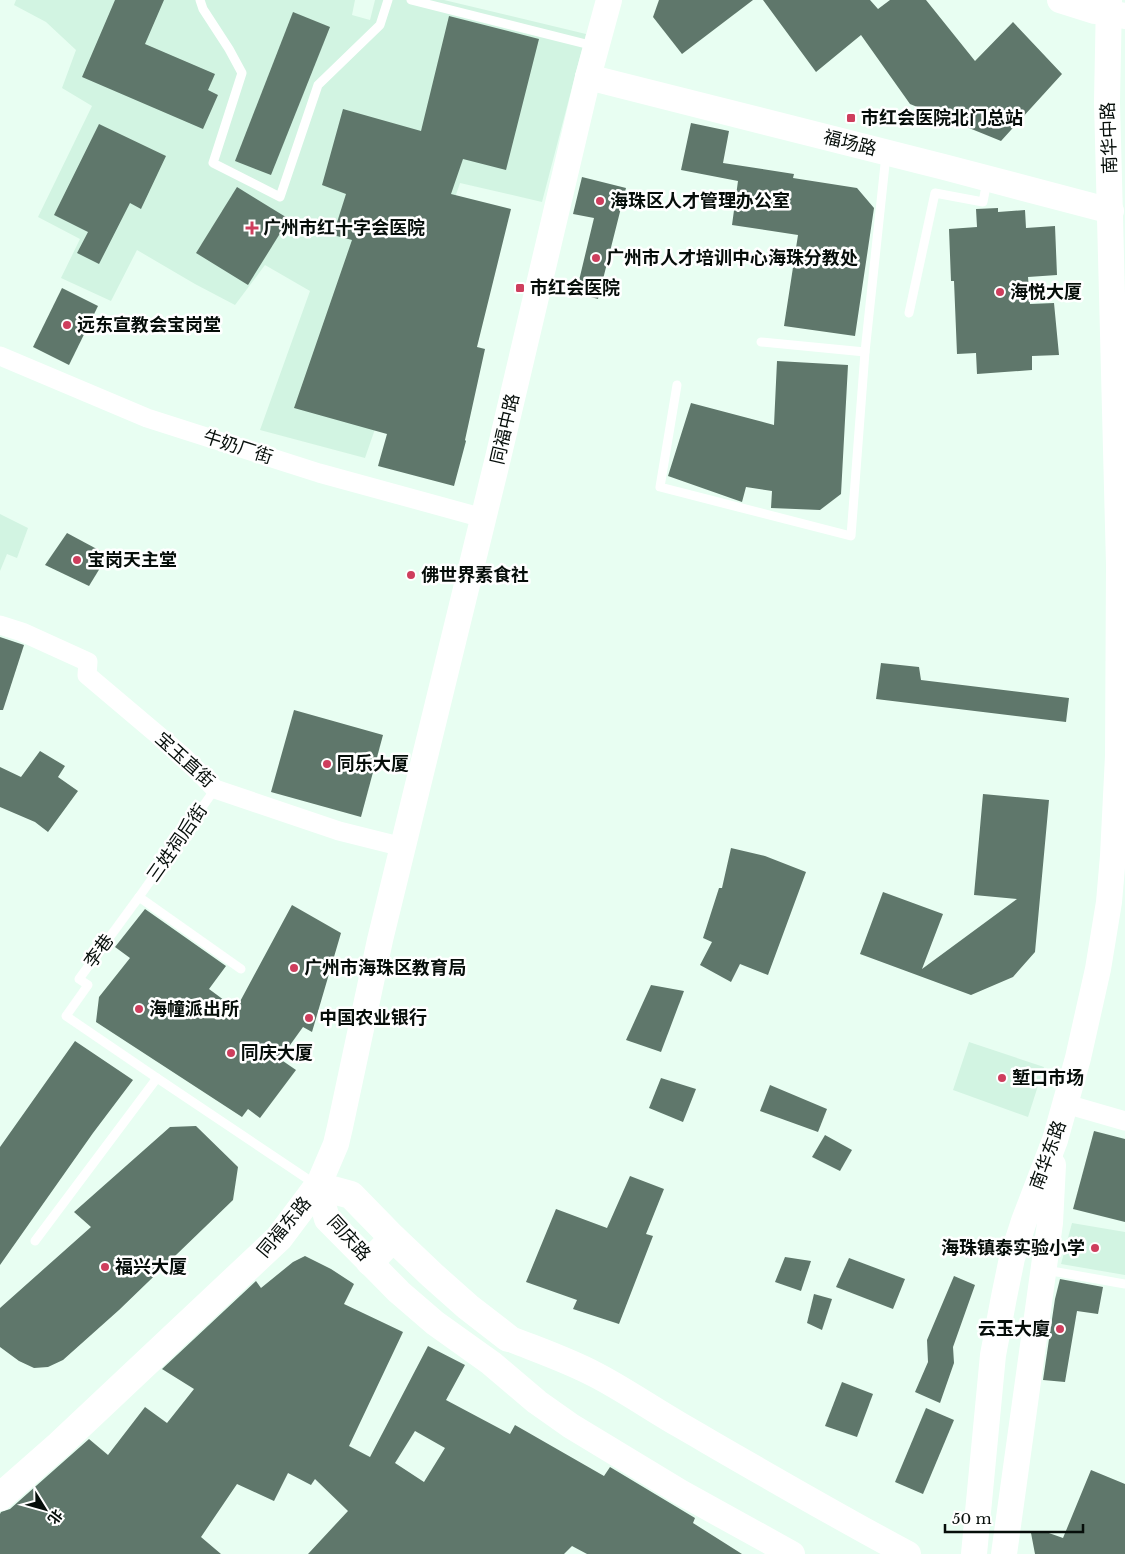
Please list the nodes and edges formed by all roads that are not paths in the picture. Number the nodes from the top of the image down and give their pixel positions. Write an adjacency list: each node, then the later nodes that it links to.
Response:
1 (200, 0): 2 (lane)
2 (388, 0)
3 (411, 0): 7 (lane)
4 (609, 0): 7 (main road, 同福中路)
5 (1060, 0): 6 (main road)
6 (1115, 10): 11 (main road, 南华中路)
7 (596, 47): 8 (main road, 同福中路)
8 (588, 77): 9 (main road, 福场路); 17 (main road, 同福中路)
9 (886, 152): 10 (main road, 福场路); 14 (lane)
10 (988, 178): 11 (main road, 福场路); 12 (lane)
11 (1111, 211): 19 (main road, 南华中路)
12 (909, 313)
13 (761, 342): 14 (lane)
14 (865, 352): 16 (lane)
15 (0, 356): 17 (street, 牛奶厂街)
16 (676, 385)
17 (483, 518): 21 (main road, 同福中路)
18 (0, 625): 20 (street, 宝玉直街)
19 (1118, 756): 23 (main road, 南华东路)
20 (215, 789): 21 (street, 宝玉直街); 22 (lane, 三姓祠后街)
21 (402, 852): 29 (main road, 同福东路)
22 (139, 897): 24 (lane); 25 (lane, 李巷)
23 (1117, 903): 26 (main road, 南华东路)
24 (241, 969)
25 (156, 1078): 29 (lane); 31 (lane)
26 (1066, 1104): 27 (street); 28 (main road, 南华东路)
27 (1125, 1120)
28 (1055, 1140): 33 (main road); 36 (main road); 40 (main road, 南华东路)
29 (318, 1186): 30 (main road, 同庆路); 32 (main road, 同庆路); 37 (main road, 同福东路)
30 (393, 1238): 32 (main road); 35 (main road, 同庆路)
31 (35, 1241)
32 (370, 1262): 38 (main road, 同庆路)
33 (1044, 1270): 34 (lane); 41 (main road)
34 (1125, 1284)
35 (508, 1338): 39 (main road)
36 (1012, 1380)
37 (0, 1497)
38 (792, 1554)
39 (908, 1554)
40 (974, 1554)
41 (1004, 1554)

